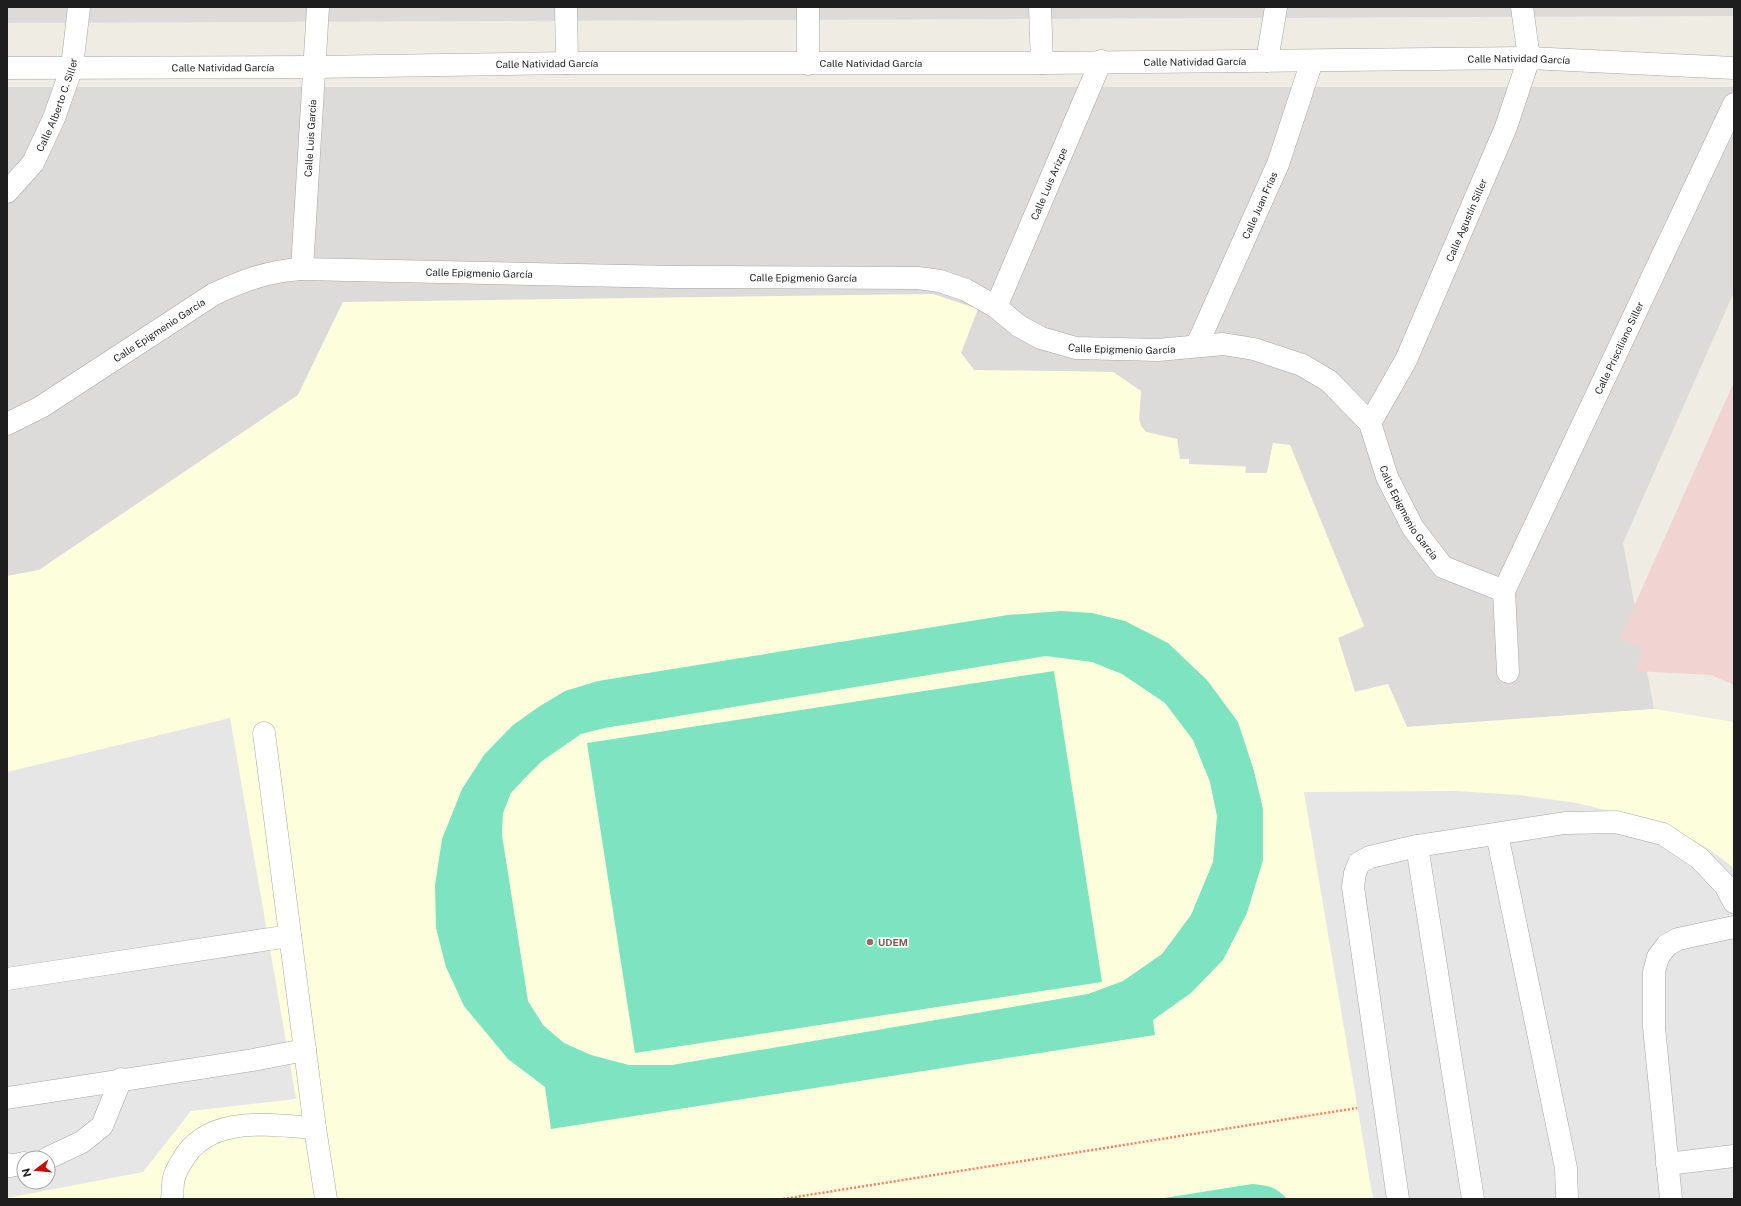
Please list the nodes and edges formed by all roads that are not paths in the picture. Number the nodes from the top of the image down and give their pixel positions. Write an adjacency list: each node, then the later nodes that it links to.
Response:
1 (79, 7): 15 (street, Calle Alberto C. Siller)
2 (318, 7): 16 (street, Calle Luis García)
3 (566, 7): 12 (street)
4 (808, 7): 14 (street)
5 (1040, 7): 13 (street)
6 (1276, 7): 10 (street)
7 (1522, 7): 8 (street, Calle Agustín Siller)
8 (1528, 58): 11 (street, Calle Natividad García); 18 (street, Calle Natividad García); 24 (street, Calle Agustín Siller)
9 (1101, 61): 10 (street, Calle Natividad García); 13 (street, Calle Natividad García); 22 (street, Calle Luis Arizpe)
10 (1267, 61): 11 (street, Calle Natividad García)
11 (1312, 61): 23 (street, Calle Juan Frías)
12 (567, 63): 14 (street, Calle Natividad García); 16 (street, Calle Natividad García)
13 (1042, 63): 14 (street, Calle Natividad García)
14 (808, 64)
15 (72, 67): 16 (street, Calle Natividad García); 17 (street, Calle Natividad García); 20 (street, Calle Alberto C. Siller)
16 (313, 67): 21 (street, Calle Luis García)
17 (7, 68)
18 (1734, 68)
19 (1734, 104): 26 (street, Calle Prisciliano Siller)
20 (7, 192)
21 (302, 269): 22 (street, Calle Epigmenio García); 25 (street, Calle Epigmenio García)
22 (996, 307): 23 (street, Calle Epigmenio García)
23 (1197, 345): 24 (street, Calle Epigmenio García)
24 (1370, 423): 26 (street, Calle Epigmenio García)
25 (7, 424)
26 (1504, 591): 27 (street)
27 (1508, 672)
28 (264, 733): 33 (street)
29 (1497, 834): 30 (street); 31 (street); 46 (street)
30 (1417, 846): 44 (street); 45 (street)
31 (1734, 902)
32 (1734, 927): 41 (street)
33 (290, 936): 34 (street); 35 (street)
34 (7, 979)
35 (305, 1050): 36 (street); 38 (street)
36 (121, 1079): 37 (street); 39 (street)
37 (7, 1098)
38 (315, 1128): 42 (street); 43 (street)
39 (56, 1154)
40 (1734, 1156): 41 (street)
41 (1667, 1164): 47 (street)
42 (172, 1199)
43 (326, 1199)
44 (1398, 1199)
45 (1473, 1199)
46 (1567, 1199)
47 (1671, 1199)

